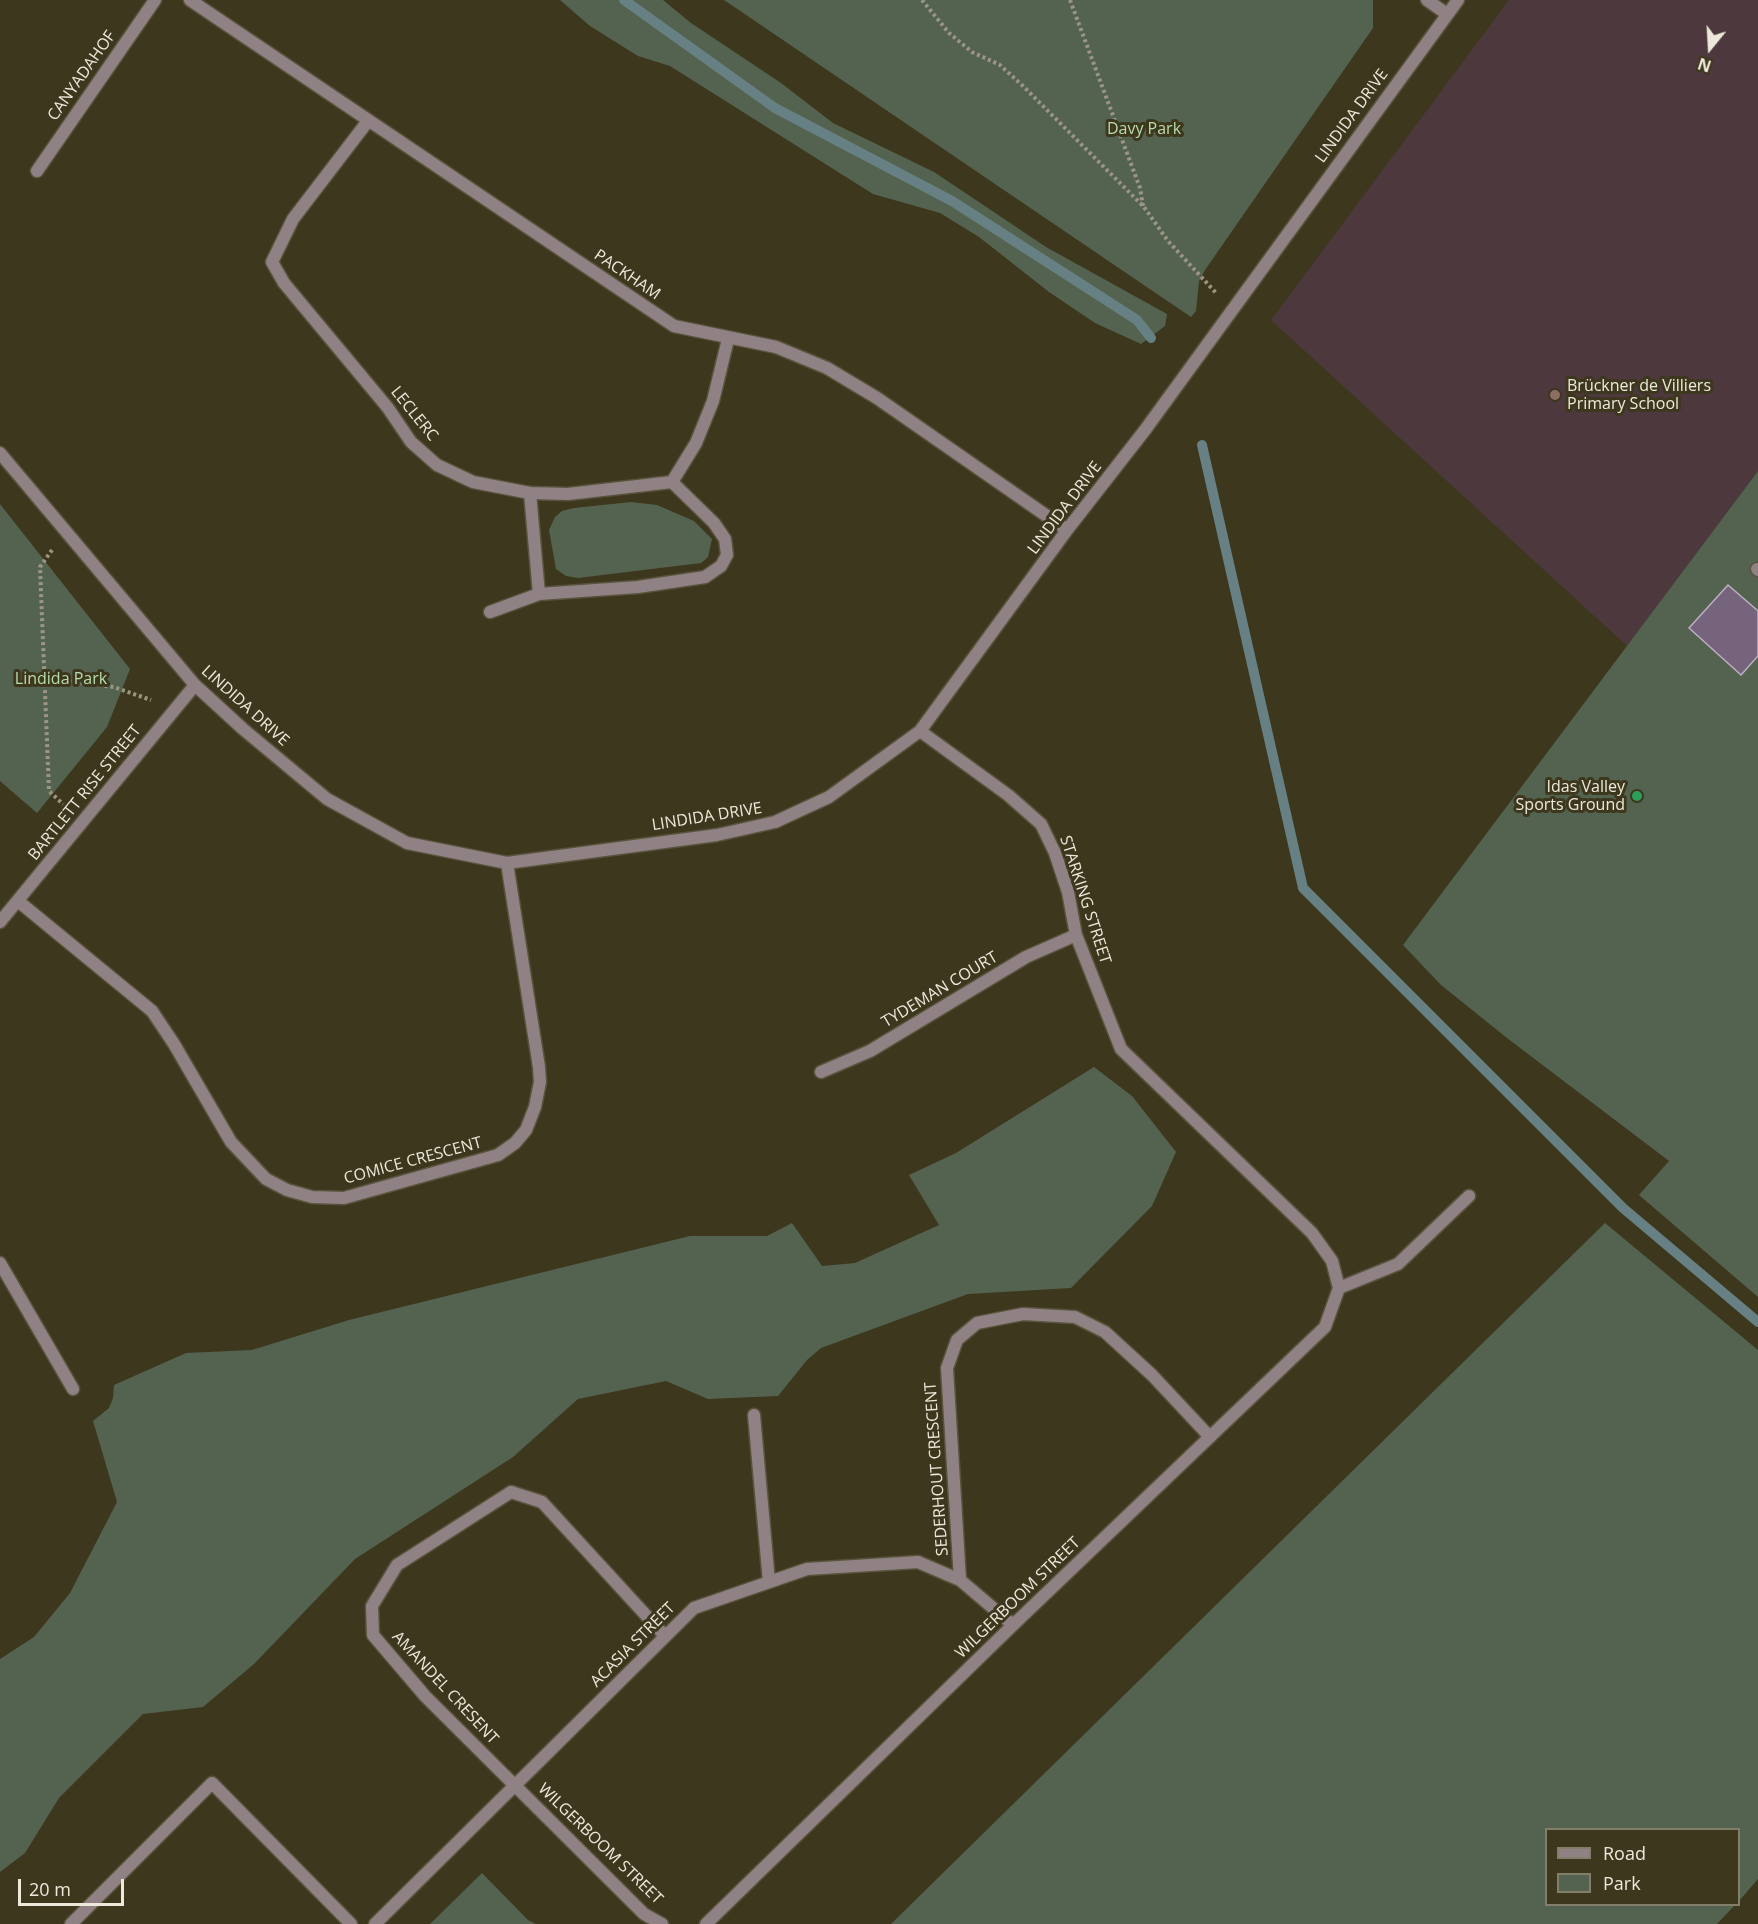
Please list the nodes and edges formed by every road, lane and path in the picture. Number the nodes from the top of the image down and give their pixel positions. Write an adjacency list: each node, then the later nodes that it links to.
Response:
1 (155, 0): 9 (street, CANYADAHOF)
2 (190, 0): 8 (street, PACKHAM)
3 (922, 0): 10 (path)
4 (1070, 0): 10 (path)
5 (1427, 0): 7 (street)
6 (1458, 0): 7 (street, LINDIDA DRIVE)
7 (1447, 14): 17 (street, LINDIDA DRIVE)
8 (368, 121): 12 (street, PACKHAM); 15 (street, LECLERC)
9 (37, 171)
10 (1144, 207): 11 (path)
11 (1218, 295)
12 (728, 339): 14 (street); 17 (street, PACKHAM)
13 (0, 453): 16 (street, LINDIDA DRIVE)
14 (672, 482): 15 (street, LECLERC); 18 (street)
15 (530, 493): 18 (street)
16 (65, 530): 20 (path); 21 (street, LINDIDA DRIVE)
17 (1068, 530): 23 (street, LINDIDA DRIVE)
18 (540, 594): 19 (street)
19 (490, 612)
20 (45, 678): 22 (path); 24 (path)
21 (195, 685): 22 (street, BARTLETT RISE STREET); 25 (street, LINDIDA DRIVE)
22 (174, 710): 24 (street, BARTLETT RISE STREET)
23 (920, 731): 25 (street, LINDIDA DRIVE); 28 (street, STARKING STREET)
24 (82, 823): 26 (street, BARTLETT RISE STREET)
25 (507, 863): 26 (street, COMICE CRESCENT)
26 (18, 901): 27 (street, BARTLETT RISE STREET)
27 (0, 922)
28 (1076, 935): 29 (street, TYDEMAN COURT); 32 (street, STARKING STREET)
29 (821, 1072)
30 (1469, 1196): 32 (street)
31 (0, 1263): 33 (street)
32 (1339, 1288): 35 (street, WILGERBOOM STREET)
33 (73, 1389)
34 (754, 1415): 37 (street)
35 (1210, 1437): 36 (street, SEDERHOUT CRESCENT); 38 (street, WILGERBOOM STREET)
36 (960, 1580): 37 (street, ACASIA STREET); 38 (street, ACASIA STREET)
37 (769, 1582): 39 (street, ACASIA STREET)
38 (1013, 1625): 45 (street, WILGERBOOM STREET)
39 (665, 1636): 40 (street, ACASIA STREET); 40 (street, AMANDEL CRESENT)
40 (516, 1784): 43 (street, ACASIA STREET); 44 (street, WILGERBOOM STREET)
41 (71, 1924): 42 (street)
42 (351, 1924)
43 (375, 1924)
44 (662, 1924)
45 (706, 1924)

